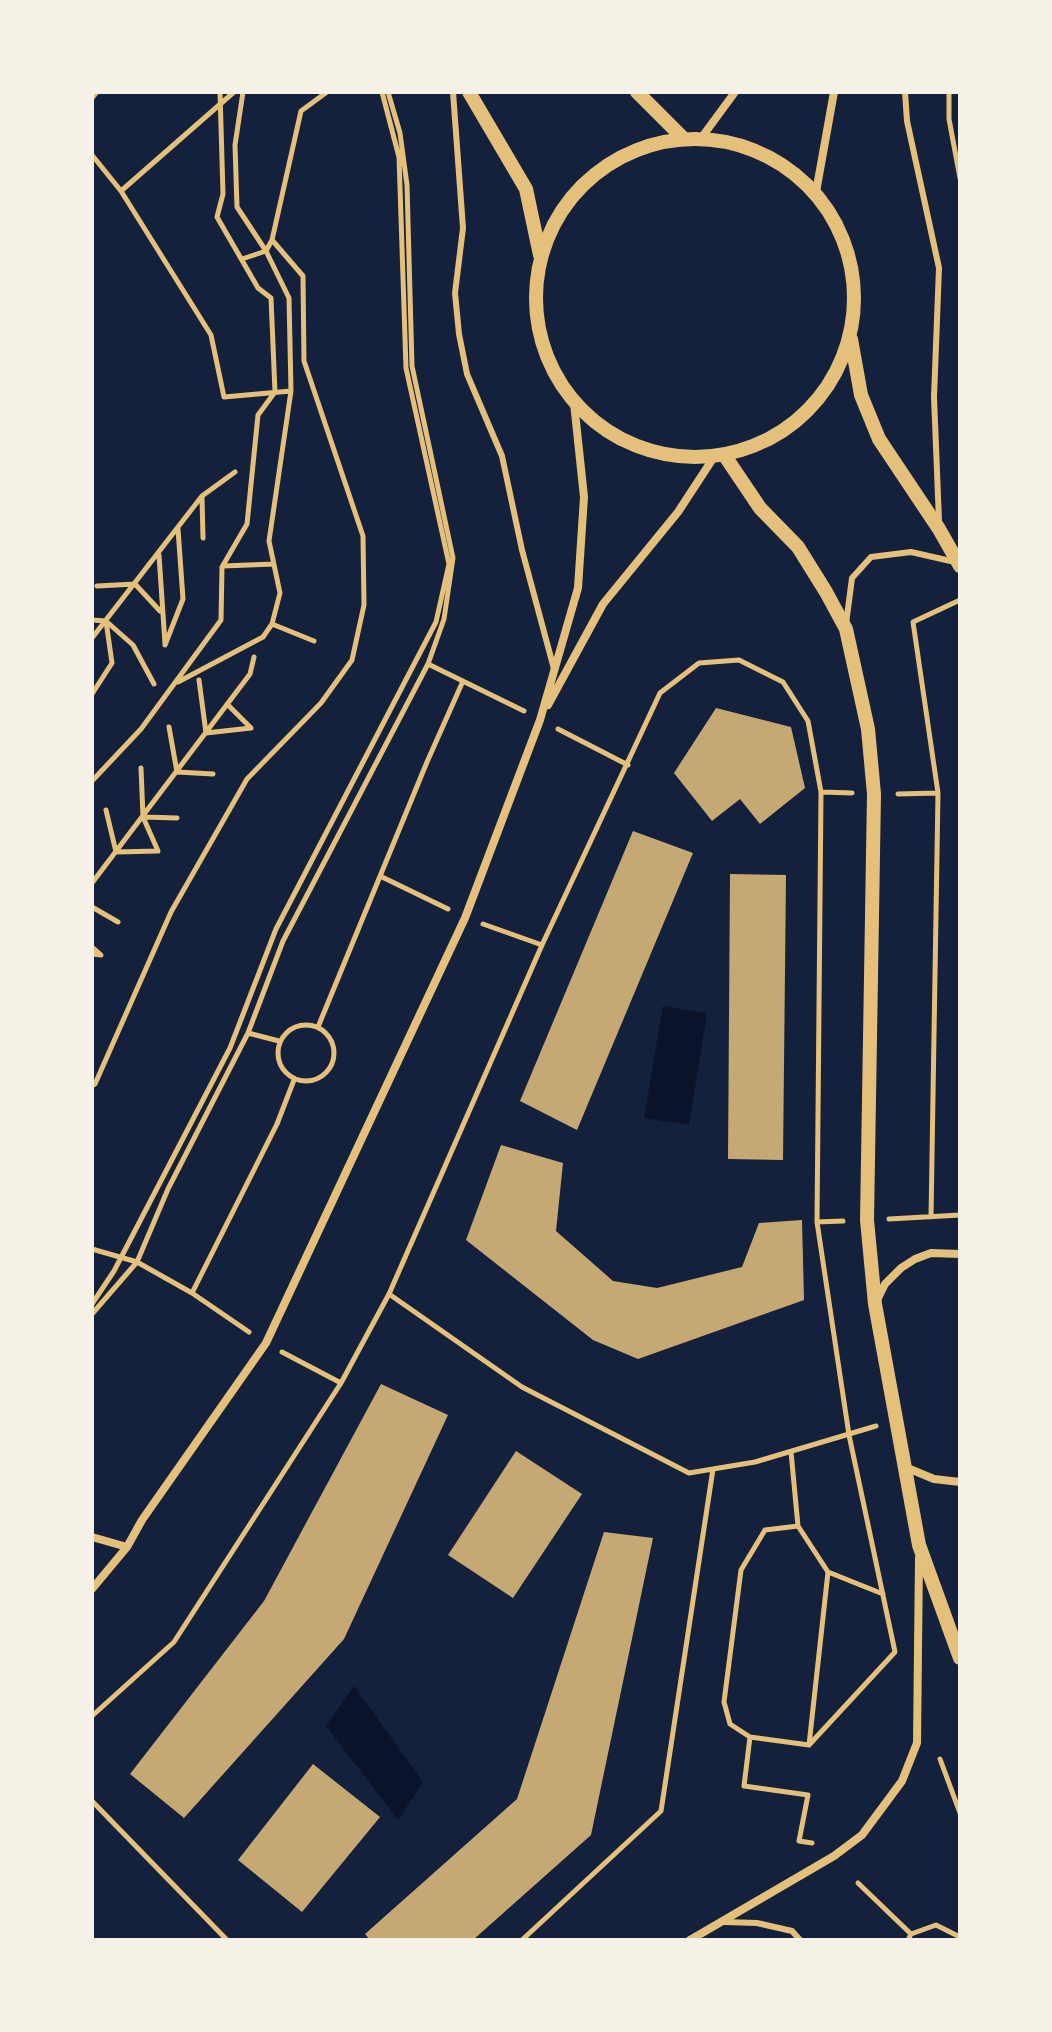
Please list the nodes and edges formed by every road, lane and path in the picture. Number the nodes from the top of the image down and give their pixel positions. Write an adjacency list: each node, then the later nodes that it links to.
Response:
1 (97, 92): 14 (path)
2 (220, 92): 15 (path)
3 (234, 92): 15 (path)
4 (243, 92): 23 (path)
5 (327, 92): 22 (path)
6 (385, 92): 75 (path); 82 (path)
7 (453, 92): 51 (lane)
8 (469, 92): 24 (street)
9 (637, 92): 17 (street)
10 (735, 92): 16 (street)
11 (834, 92): 21 (street)
12 (905, 92): 34 (lane)
13 (949, 92): 19 (path)
14 (92, 98)
15 (221, 104): 20 (path); 25 (path)
16 (702, 137): 17 (street); 21 (street)
17 (683, 138): 24 (street)
18 (92, 155): 20 (path)
19 (960, 178)
20 (121, 191): 28 (path)
21 (816, 192): 26 (street)
22 (272, 240): 23 (path); 78 (path)
23 (266, 251): 25 (path); 27 (path)
24 (541, 255): 29 (street)
25 (242, 259): 28 (path)
26 (851, 336): 30 (street); 34 (street)
27 (291, 391): 28 (path); 37 (path)
28 (275, 392): 39 (path)
29 (574, 403): 30 (street); 51 (street)
30 (720, 457): 47 (street); 58 (street)
31 (235, 472): 32 (path)
32 (202, 496): 33 (path); 35 (path)
33 (178, 528): 36 (path); 43 (path)
34 (939, 529): 38 (street)
35 (203, 538)
36 (159, 553): 40 (path); 43 (path)
37 (274, 564): 39 (path); 46 (path)
38 (960, 565): 47 (lane)
39 (222, 567): 54 (path)
40 (135, 584): 41 (path); 43 (path); 45 (path)
41 (97, 586)
42 (960, 600): 79 (path)
43 (161, 613)
44 (92, 620): 45 (path)
45 (106, 621): 48 (path); 55 (path); 56 (path)
46 (272, 624): 49 (path); 54 (path)
47 (846, 629): 87 (street)
48 (92, 638)
49 (314, 641)
50 (254, 657): 57 (path)
51 (554, 671): 58 (street)
52 (199, 680): 60 (path)
53 (463, 681): 74 (path)
54 (177, 682): 64 (path)
55 (154, 684)
56 (92, 694)
57 (228, 704): 60 (path); 60 (path)
58 (540, 720): 89 (street)
59 (169, 727): 62 (path)
60 (206, 733): 62 (path)
61 (141, 768): 66 (path)
62 (177, 772): 63 (path); 66 (path)
63 (213, 774)
64 (92, 781)
65 (106, 810): 68 (path)
66 (143, 817): 67 (path); 68 (path); 68 (path)
67 (177, 818)
68 (116, 852): 69 (path)
69 (92, 883)
70 (92, 907): 71 (path)
71 (118, 922)
72 (92, 947): 73 (path)
73 (92, 954)
74 (318, 1027): 76 (path); 77 (path)
75 (248, 1033): 76 (path); 83 (path)
76 (279, 1041): 77 (path)
77 (294, 1080): 84 (path)
78 (92, 1086)
79 (931, 1217)
80 (92, 1249): 82 (path)
81 (960, 1254): 87 (street)
82 (121, 1257): 83 (path); 86 (path)
83 (137, 1262): 84 (path); 88 (path)
84 (192, 1293): 89 (path)
85 (389, 1294): 90 (path); 92 (path); 95 (path)
86 (92, 1304)
87 (875, 1304): 91 (street)
88 (92, 1314)
89 (266, 1343): 90 (path); 100 (street)
90 (341, 1383): 105 (path)
91 (894, 1420): 92 (path); 94 (street)
92 (849, 1435): 93 (path); 103 (path)
93 (791, 1452): 95 (path); 97 (path)
94 (904, 1466): 96 (street); 99 (street)
95 (713, 1469): 116 (path)
96 (960, 1482)
97 (798, 1526): 101 (path); 106 (path)
98 (92, 1537): 100 (street)
99 (919, 1545): 104 (street); 113 (street)
100 (127, 1547): 102 (street)
101 (828, 1572): 103 (path); 107 (path)
102 (92, 1589)
103 (883, 1594): 107 (path)
104 (960, 1658)
105 (92, 1716)
106 (750, 1737): 107 (path); 111 (path)
107 (809, 1745)
108 (940, 1759): 110 (path)
109 (92, 1801): 115 (path)
110 (960, 1813)
111 (824, 1845)
112 (858, 1883): 114 (path)
113 (724, 1922): 117 (street); 118 (lane)
114 (910, 1937): 119 (path)
115 (227, 1940)
116 (522, 1940)
117 (690, 1940)
118 (800, 1940)
119 (960, 1940)

